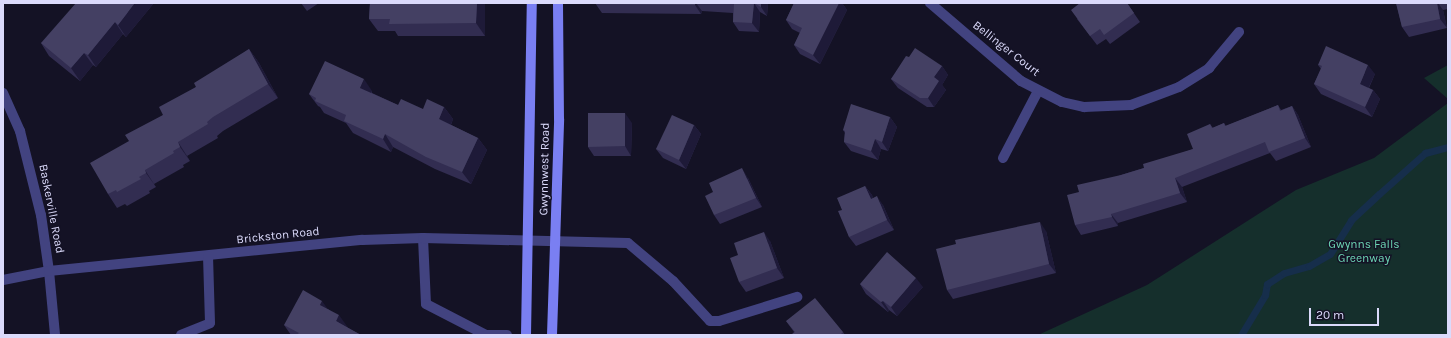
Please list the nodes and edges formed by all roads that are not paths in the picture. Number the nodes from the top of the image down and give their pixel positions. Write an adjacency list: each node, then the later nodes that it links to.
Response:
1 (532, 3): 9 (street, Gwynnwest Road)
2 (558, 3): 10 (street, Gwynnwest Road)
3 (930, 3): 5 (street, Bellinger Court)
4 (1240, 32): 5 (street, Bellinger Court)
5 (1038, 91): 7 (street)
6 (3, 93): 12 (street, Baskerville Road)
7 (1003, 158)
8 (423, 238): 9 (street, Brickston Road); 11 (street, Brickston Road); 17 (street)
9 (527, 241): 10 (street, Brickston Road); 18 (street, Gwynnwest Road)
10 (557, 241): 14 (street, Brickston Road); 19 (street, Gwynnwest Road)
11 (208, 256): 12 (street, Brickston Road); 16 (street)
12 (49, 271): 13 (street, Brickston Road); 15 (street, Baskerville Road)
13 (3, 280)
14 (797, 297)
15 (55, 335)
16 (181, 335)
17 (507, 335)
18 (526, 335)
19 (552, 335)

